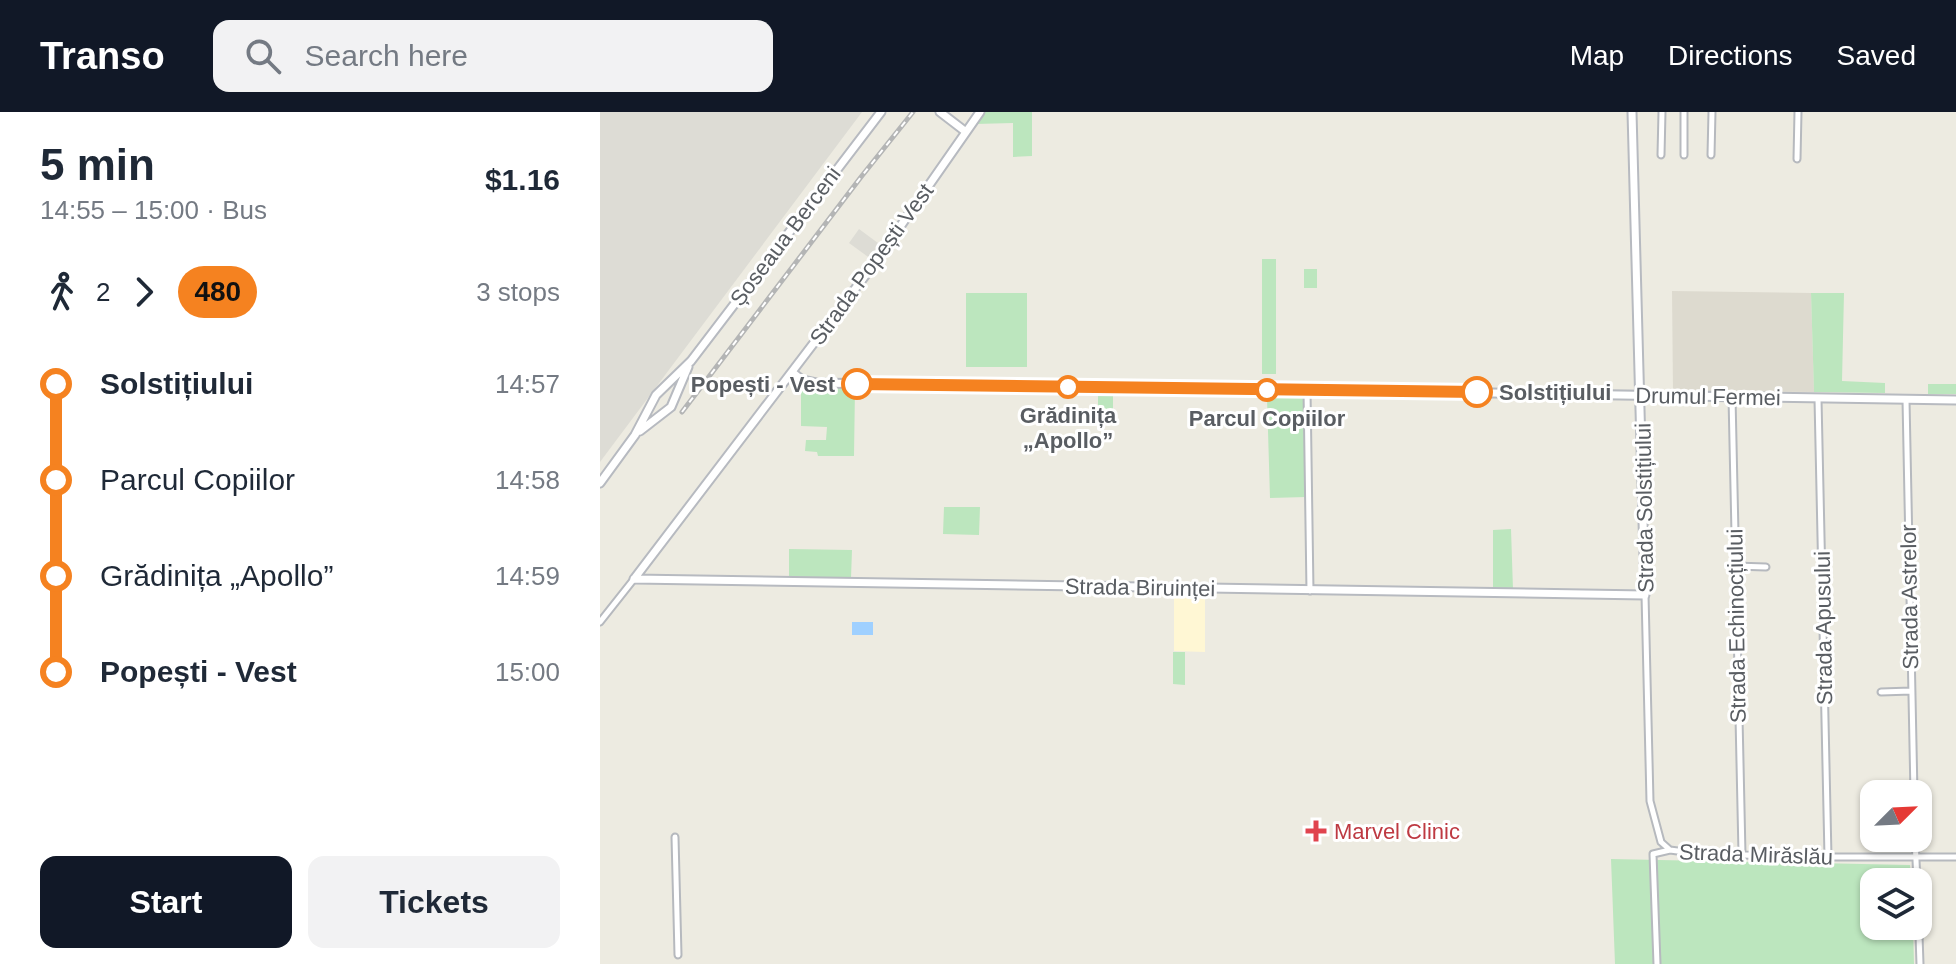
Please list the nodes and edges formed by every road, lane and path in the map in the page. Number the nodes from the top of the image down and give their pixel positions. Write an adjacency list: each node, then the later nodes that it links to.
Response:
1 (881, 112): 14 (street, Șoseaua Berceni)
2 (940, 112): 9 (street)
3 (980, 112): 9 (street, Strada Popești Vest)
4 (1632, 112): 18 (street, Strada Solstițiului)
5 (1662, 112): 10 (street)
6 (1684, 112): 11 (street)
7 (1712, 112): 12 (street)
8 (1798, 112): 13 (street)
9 (966, 132): 15 (street, Strada Popești Vest)
10 (1661, 155)
11 (1684, 155)
12 (1711, 155)
13 (1797, 159)
14 (691, 361): 17 (street, Șoseaua Berceni); 20 (street, Șoseaua Berceni)
15 (792, 372): 16 (street, Drumul Fermei); 30 (street, Strada Popești Vest)
16 (1307, 390): 18 (street, Drumul Fermei); 31 (street)
17 (661, 392): 20 (street); 24 (street, Șoseaua Berceni)
18 (1641, 395): 19 (street, Drumul Fermei); 32 (street, Strada Solstițiului)
19 (1732, 397): 21 (street, Drumul Fermei); 28 (street, Strada Echinocțiului)
20 (673, 399): 25 (street, Șoseaua Berceni)
21 (1818, 399): 22 (street, Drumul Fermei); 41 (street, Strada Apusului)
22 (1906, 400): 23 (street, Drumul Fermei); 34 (street, Strada Astrelor)
23 (1956, 400)
24 (654, 401): 25 (street); 26 (street, Șoseaua Berceni)
25 (665, 410): 26 (street, Șoseaua Berceni)
26 (635, 435): 27 (street, Șoseaua Berceni)
27 (600, 483)
28 (1735, 566): 29 (street); 40 (street, Strada Echinocțiului)
29 (1766, 567)
30 (634, 579): 31 (street, Strada Biruinței); 33 (street, Strada Popești Vest)
31 (1310, 591): 32 (street, Strada Biruinței)
32 (1645, 595): 38 (street, Strada Solstițiului)
33 (600, 622)
34 (1911, 691): 35 (street); 36 (street, Strada Astrelor)
35 (1881, 692)
36 (1914, 780)
37 (675, 837): 46 (street)
38 (1670, 850): 40 (street, Strada Mirăslău); 47 (street, Strada Mirăslău)
39 (1916, 852): 43 (street)
40 (1742, 854): 41 (street, Strada Mirăslău)
41 (1828, 857): 43 (street, Strada Mirăslău)
42 (1956, 857): 43 (street, Strada Mirăslău)
43 (1916, 858): 44 (street)
44 (1916, 868)
45 (1919, 940): 48 (street)
46 (678, 955)
47 (1657, 964)
48 (1920, 964)

